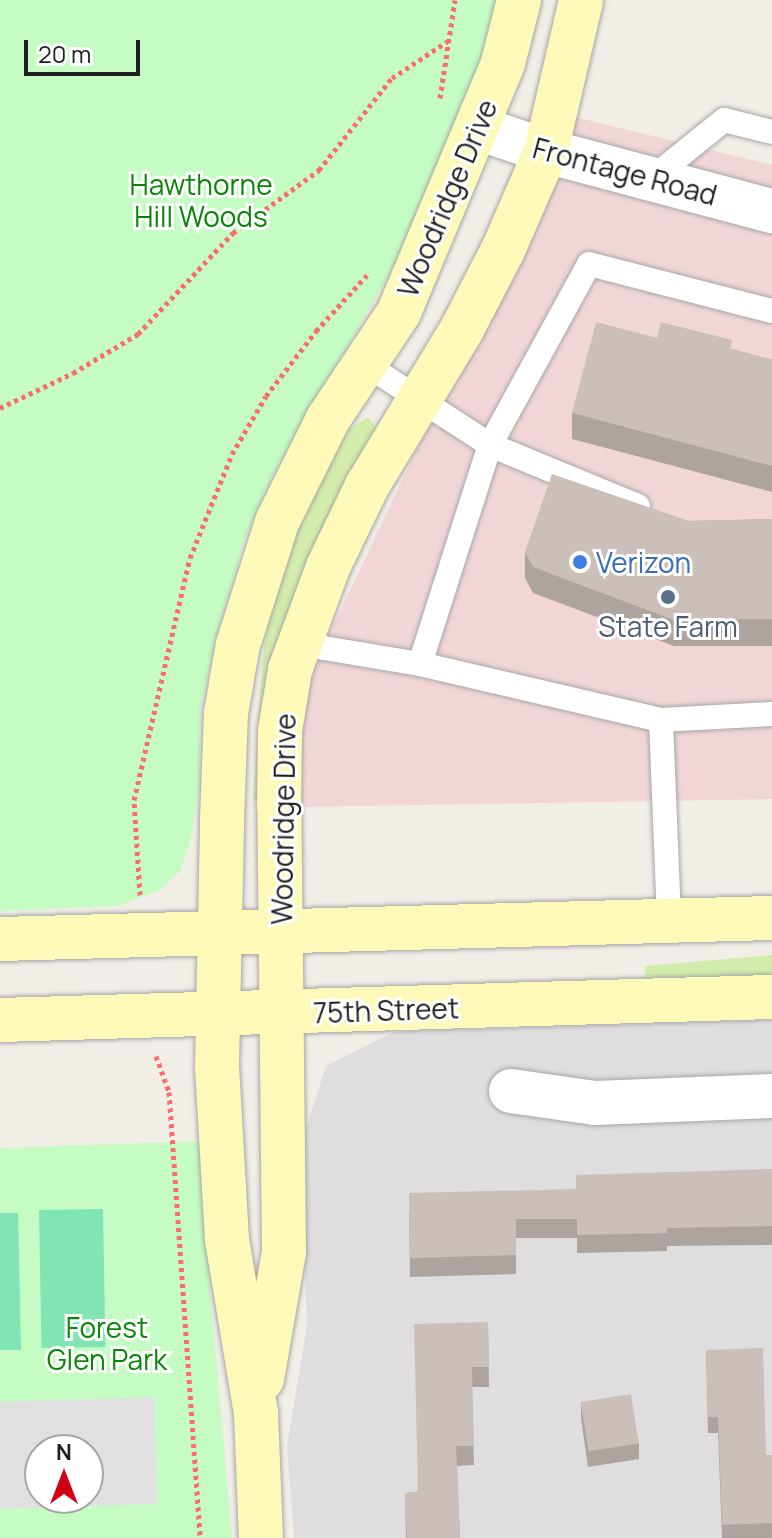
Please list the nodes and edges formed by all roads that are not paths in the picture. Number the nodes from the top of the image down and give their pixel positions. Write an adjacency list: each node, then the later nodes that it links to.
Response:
1 (519, 0): 3 (street, Woodridge Drive)
2 (581, 0): 5 (street, Woodridge Drive)
3 (478, 128): 5 (street, Frontage Road); 9 (street, Woodridge Drive)
4 (772, 132): 6 (lane)
5 (546, 151): 6 (street, Frontage Road); 10 (street, Woodridge Drive)
6 (651, 179): 7 (street, Frontage Road)
7 (772, 211)
8 (772, 311): 11 (lane)
9 (365, 364): 10 (lane); 20 (street, Woodridge Drive)
10 (419, 398): 11 (lane); 13 (street, Woodridge Drive)
11 (490, 445): 12 (lane); 14 (lane)
12 (659, 515)
13 (299, 637): 14 (lane); 19 (street, Woodridge Drive)
14 (420, 664): 16 (lane)
15 (772, 714): 16 (lane)
16 (661, 720): 18 (lane)
17 (772, 918): 18 (street)
18 (669, 921): 19 (street)
19 (280, 930): 20 (street); 23 (street, Woodridge Drive)
20 (220, 932): 21 (street); 24 (street, Woodridge Drive)
21 (0, 939)
22 (772, 997): 23 (street, 75th Street)
23 (280, 1014): 24 (street, 75th Street); 28 (street, Woodridge Drive)
24 (218, 1015): 25 (street, 75th Street); 28 (street, Woodridge Drive)
25 (0, 1020)
26 (511, 1091): 27 (street)
27 (772, 1096)
28 (256, 1413): 29 (street, Woodridge Drive)
29 (261, 1538)

